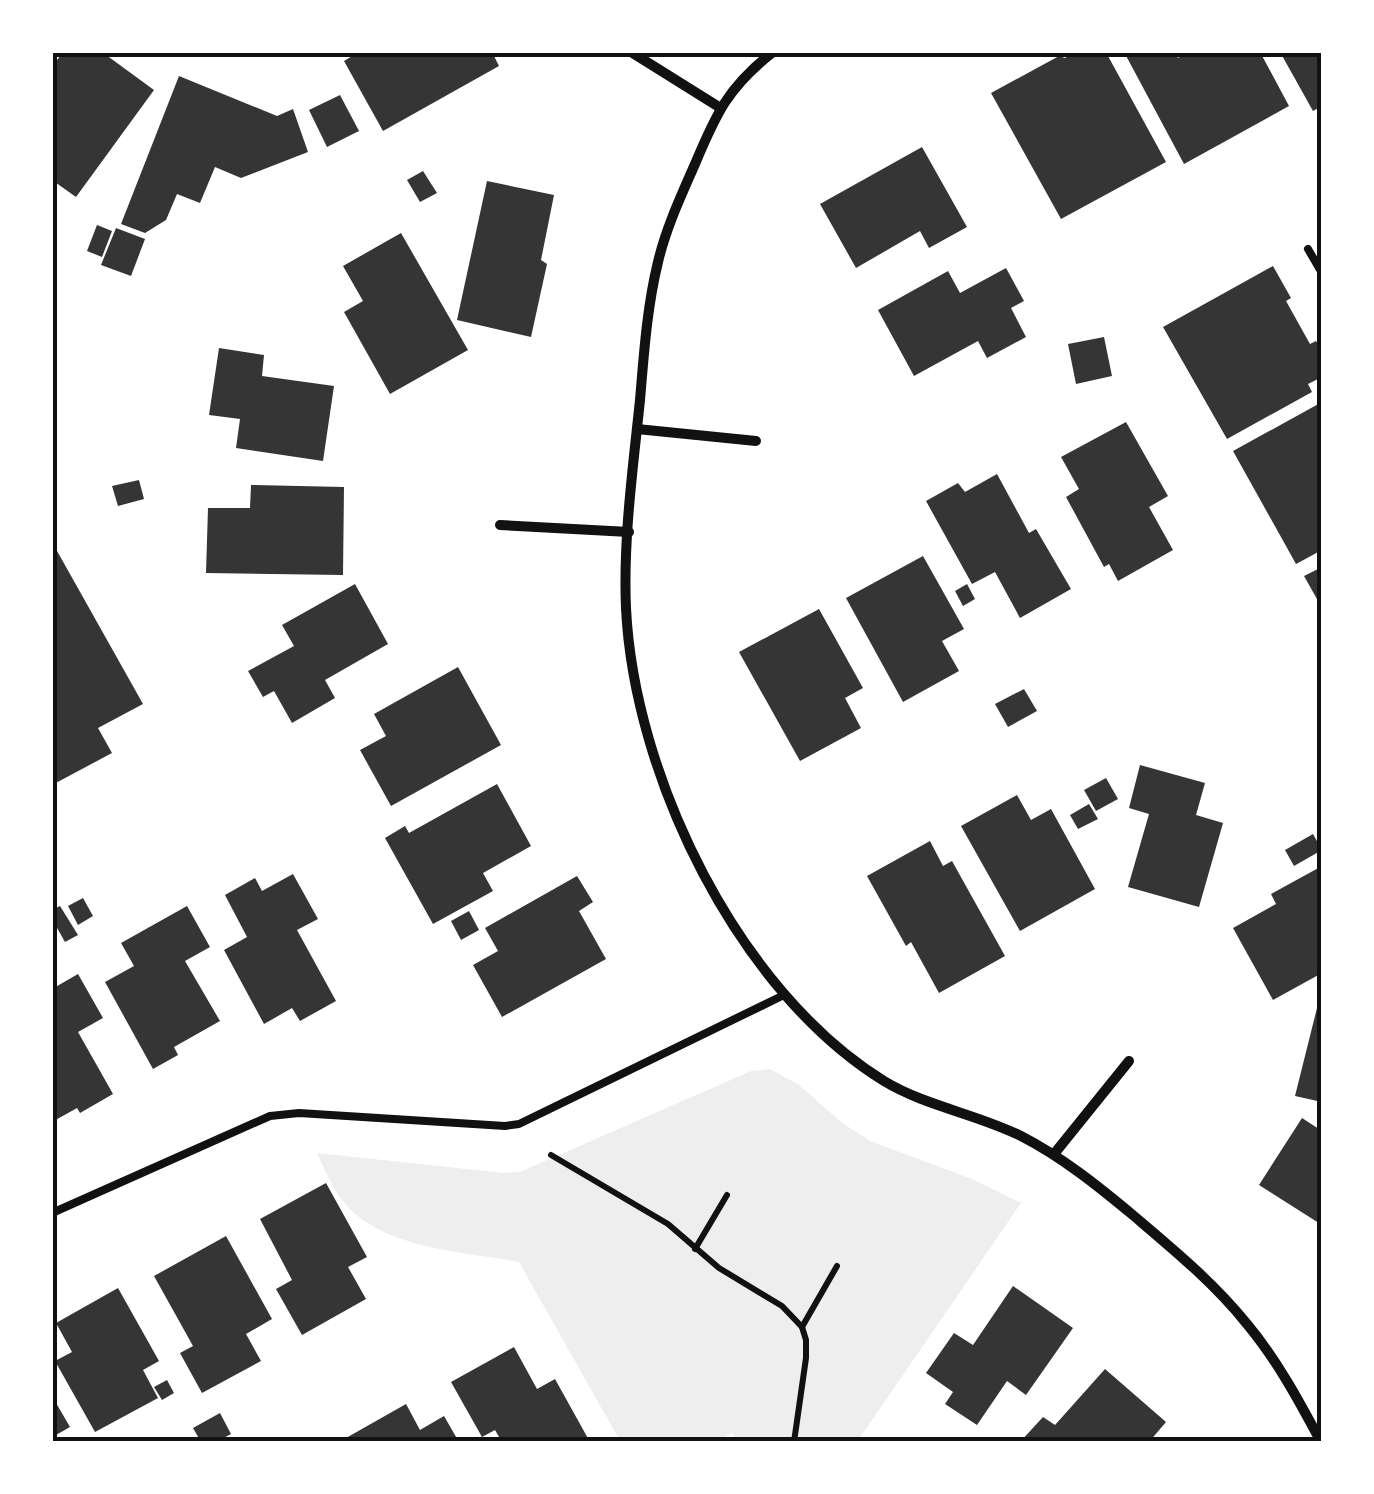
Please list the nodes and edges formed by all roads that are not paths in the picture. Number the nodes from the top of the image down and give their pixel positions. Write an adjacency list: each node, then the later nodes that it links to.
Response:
1 (631, 52): 3 (street)
2 (773, 52): 3 (street)
3 (719, 107): 6 (street)
4 (1308, 248): 5 (lane)
5 (1322, 273)
6 (637, 429): 7 (street); 9 (street)
7 (756, 441)
8 (500, 526): 9 (street)
9 (629, 532): 10 (street)
10 (784, 995): 12 (street); 13 (lane)
11 (1129, 1061): 12 (street)
12 (1054, 1154): 14 (street)
13 (52, 1213)
14 (1321, 1442)

